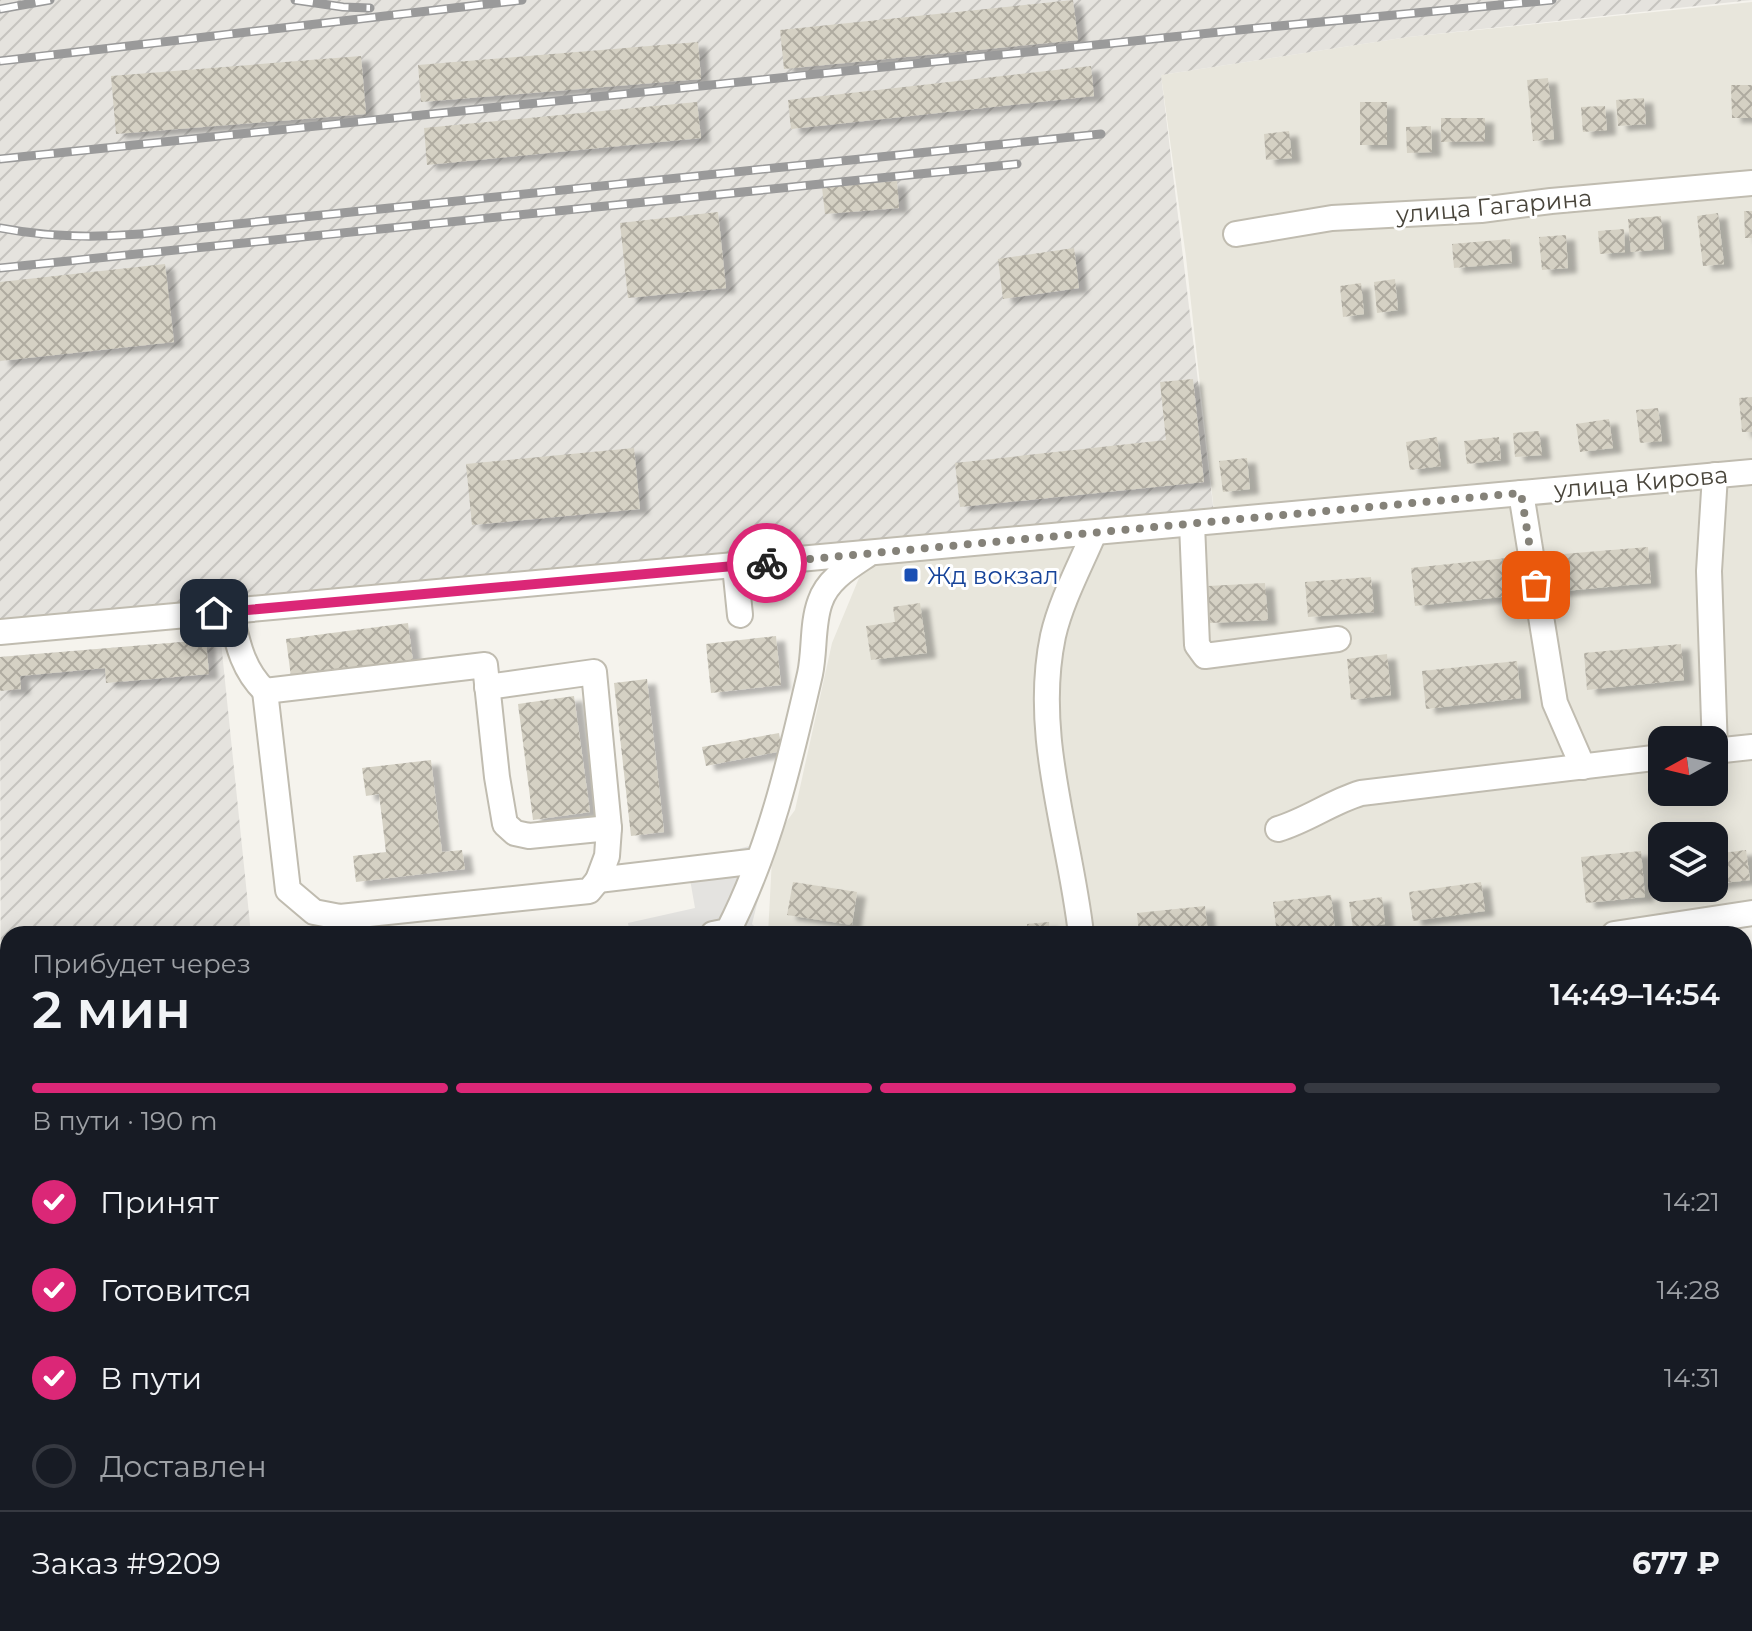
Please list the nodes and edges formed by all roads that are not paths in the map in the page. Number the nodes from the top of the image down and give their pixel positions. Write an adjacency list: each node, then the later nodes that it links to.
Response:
1 (1752, 183): 2 (street, улица Гагарина)
2 (1236, 234)
3 (1752, 472): 4 (street, улица Кирова)
4 (1715, 475): 5 (street, улица Кирова); 16 (street)
5 (1521, 493): 6 (street, улица Кирова); 20 (street)
6 (1192, 524): 7 (street, улица Кирова); 13 (street)
7 (1094, 533): 8 (street, улица Кирова); 27 (street)
8 (869, 554): 9 (street, улица Кирова); 23 (street)
9 (735, 566): 10 (street); 12 (street, улица Кирова)
10 (740, 615)
11 (232, 619): 15 (street)
12 (0, 632)
13 (1338, 639)
14 (487, 687): 15 (street); 21 (street); 21 (street)
15 (265, 691): 24 (street)
16 (1713, 726)
17 (1752, 747): 18 (street)
18 (1728, 750)
19 (1648, 759): 20 (street)
20 (1583, 767): 22 (street)
21 (609, 828): 24 (street)
22 (1278, 829)
23 (758, 861): 24 (street); 26 (street)
24 (598, 880)
25 (1752, 913): 28 (street)
26 (730, 926)
27 (1080, 926)
28 (1667, 926)

